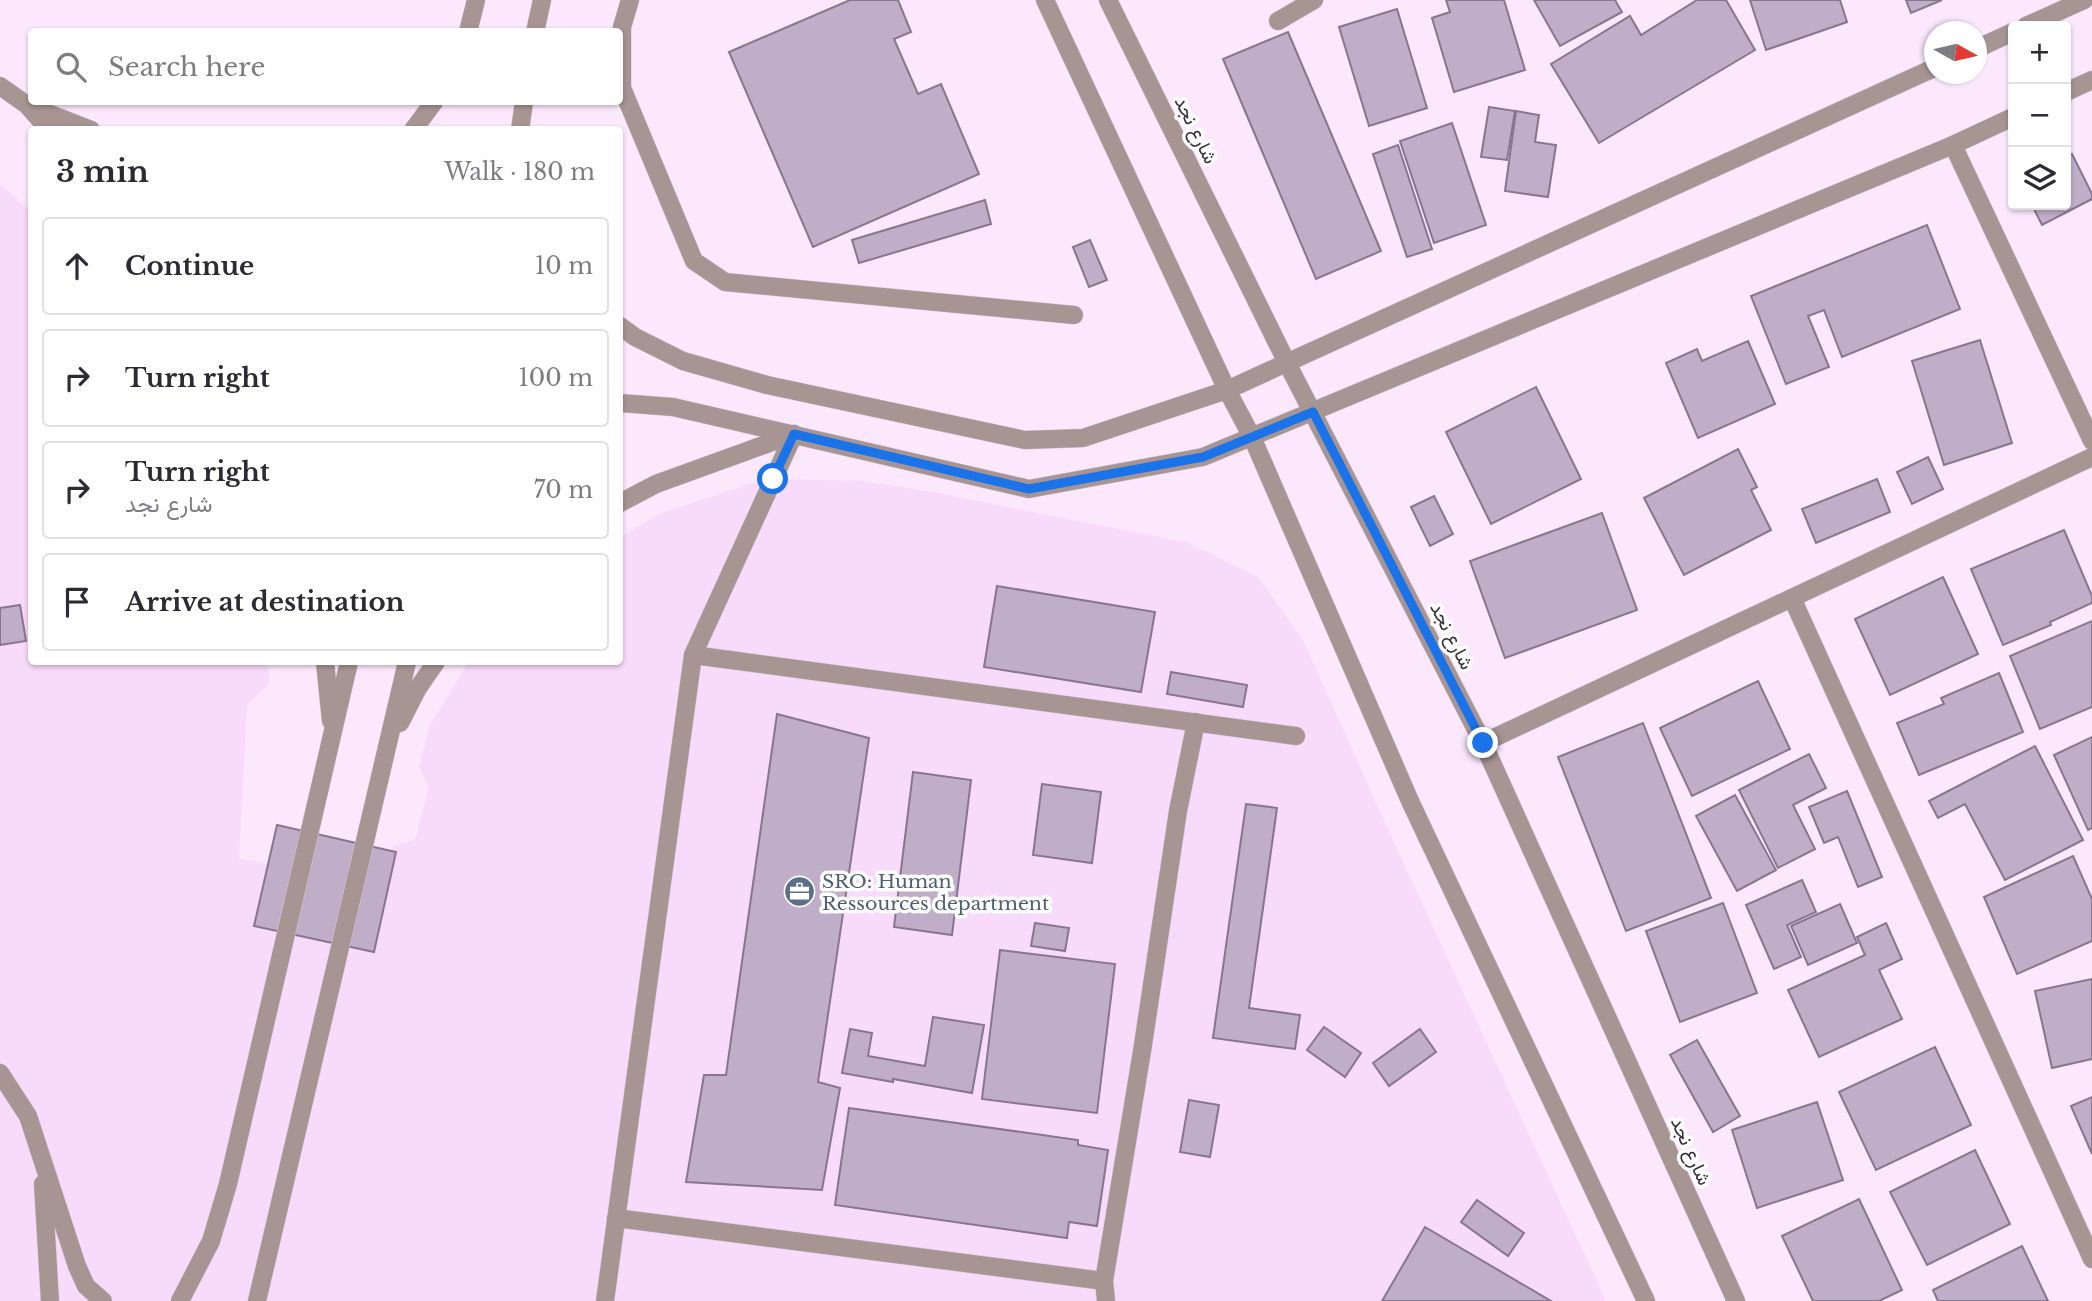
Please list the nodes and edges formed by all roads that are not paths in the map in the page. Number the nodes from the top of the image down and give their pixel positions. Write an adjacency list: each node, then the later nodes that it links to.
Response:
1 (476, 0): 10 (street)
2 (542, 0): 11 (street)
3 (630, 0): 12 (street)
4 (1045, 0): 34 (street)
5 (1108, 0): 33 (street, شارع نجد)
6 (1314, 0): 8 (street)
7 (2084, 0): 9 (street)
8 (1278, 21)
9 (2037, 21)
10 (469, 28)
11 (536, 28)
12 (622, 28)
13 (2008, 34): 14 (street)
14 (1987, 44)
15 (1924, 73): 33 (street)
16 (2092, 80): 19 (street)
17 (0, 86): 20 (street)
18 (623, 90): 31 (street)
19 (2071, 90)
20 (27, 105): 25 (street); 26 (street)
21 (433, 105): 27 (street)
22 (434, 105): 28 (street)
23 (524, 105): 29 (street)
24 (2008, 119): 30 (street)
25 (45, 126)
26 (81, 126)
27 (416, 126)
28 (428, 126)
29 (521, 126)
30 (1953, 145): 36 (street); 39 (street)
31 (1074, 315)
32 (623, 328): 34 (street)
33 (1287, 363): 34 (street); 36 (street, شارع نجد)
34 (1227, 390): 38 (street)
35 (623, 403): 37 (street)
36 (1313, 412): 38 (street); 51 (street, شارع نجد)
37 (794, 434): 38 (street); 41 (street); 43 (street)
38 (1252, 437): 64 (street)
39 (2092, 441)
40 (2092, 457): 42 (street)
41 (623, 501)
42 (1792, 598): 51 (street); 56 (street)
43 (693, 655): 48 (street); 55 (street)
44 (325, 665): 49 (street)
45 (348, 665): 49 (street)
46 (406, 665): 52 (street)
47 (434, 665): 52 (street)
48 (1196, 722): 50 (street); 57 (street)
49 (333, 735): 60 (street)
50 (1296, 736)
51 (1483, 743): 65 (street, شارع نجد)
52 (386, 751): 61 (street)
53 (0, 1073): 54 (street)
54 (41, 1156): 58 (street); 59 (street)
55 (616, 1218): 57 (street); 62 (street)
56 (2092, 1259)
57 (1104, 1281): 63 (street)
58 (50, 1301)
59 (103, 1301)
60 (180, 1301)
61 (257, 1301)
62 (605, 1301)
63 (1105, 1301)
64 (1646, 1301)
65 (1736, 1301)

